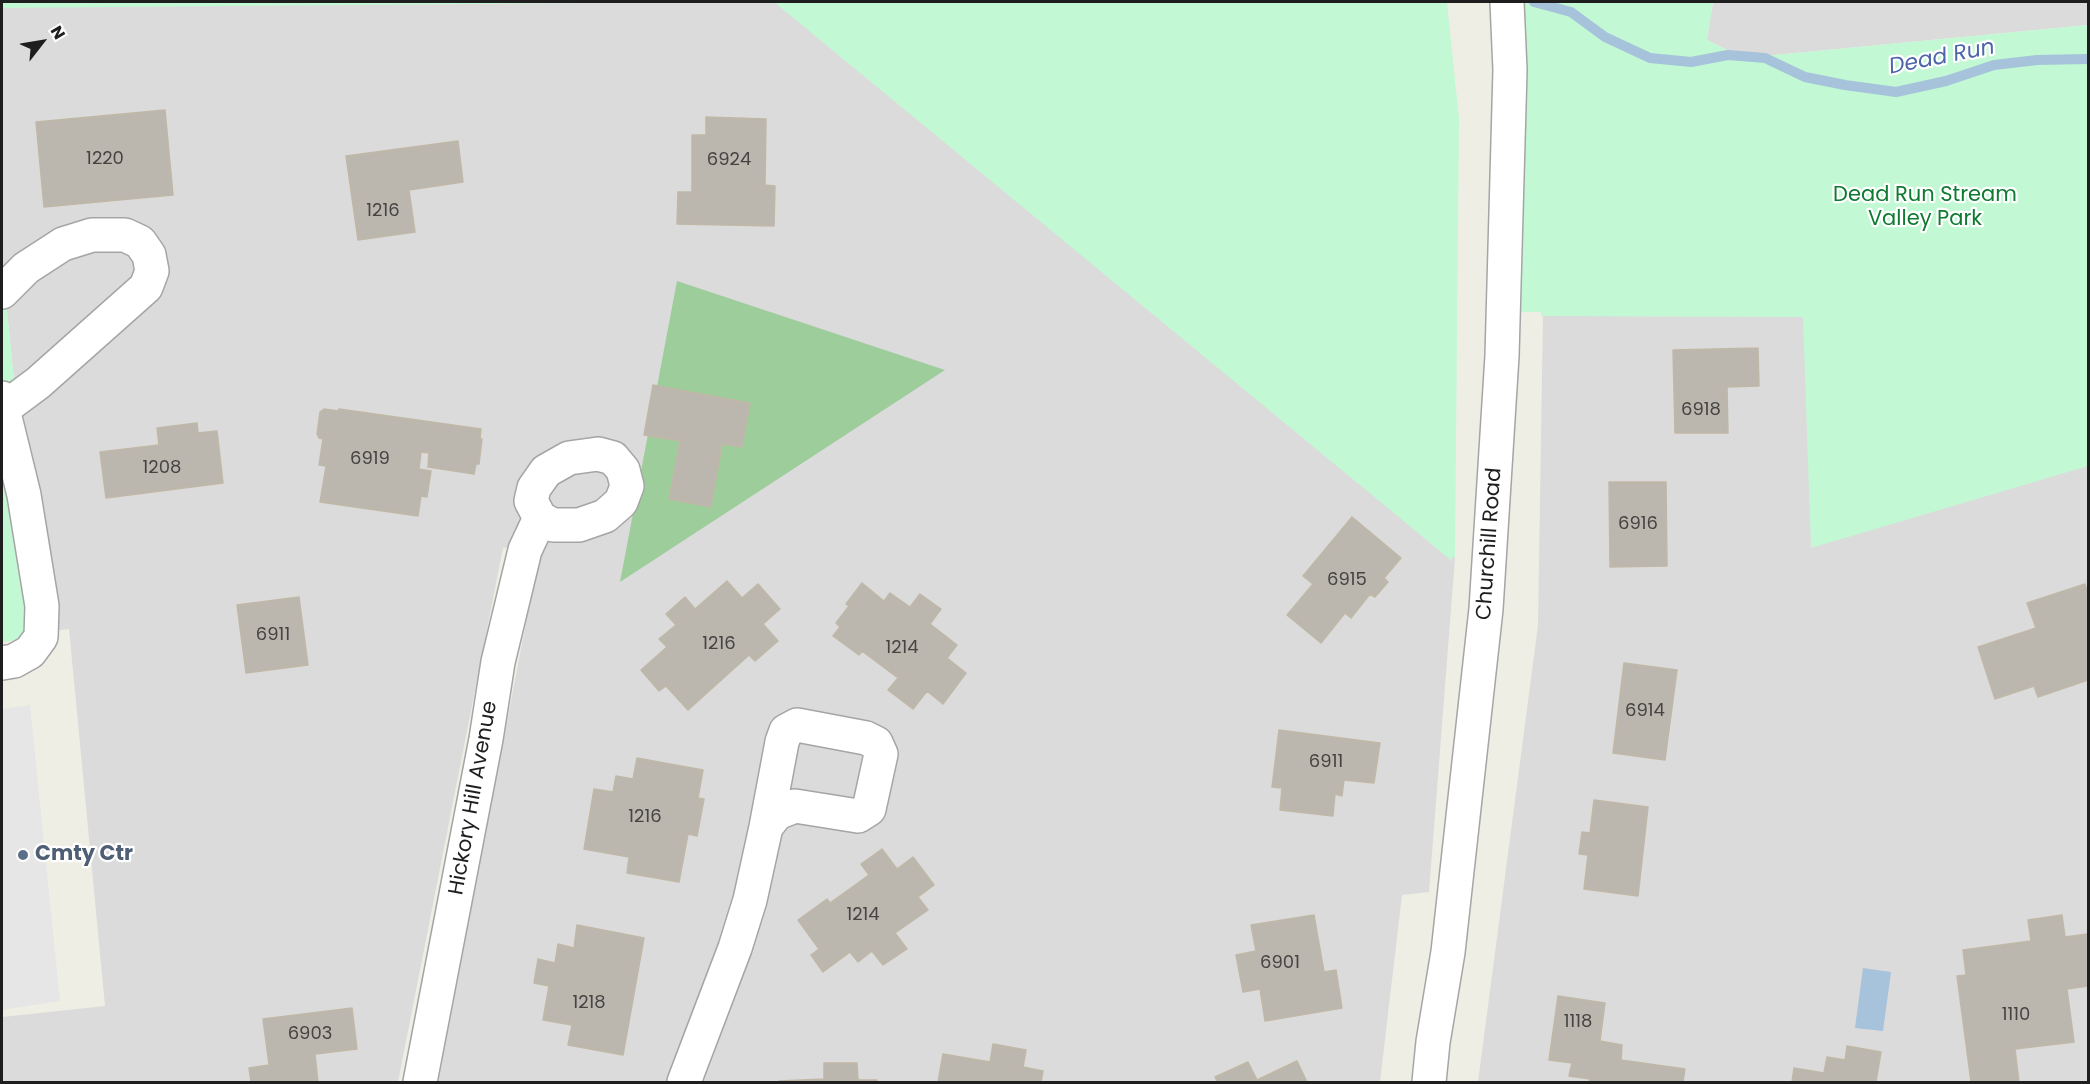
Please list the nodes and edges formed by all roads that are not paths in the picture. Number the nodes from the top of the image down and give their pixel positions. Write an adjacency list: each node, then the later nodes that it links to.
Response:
1 (1507, 2): 9 (street, Churchill Road)
2 (2, 292): 3 (street)
3 (2, 403): 5 (street)
4 (540, 518): 7 (street, Hickory Hill Avenue)
5 (2, 663)
6 (766, 827): 8 (street)
7 (420, 1083)
8 (684, 1083)
9 (1429, 1083)

